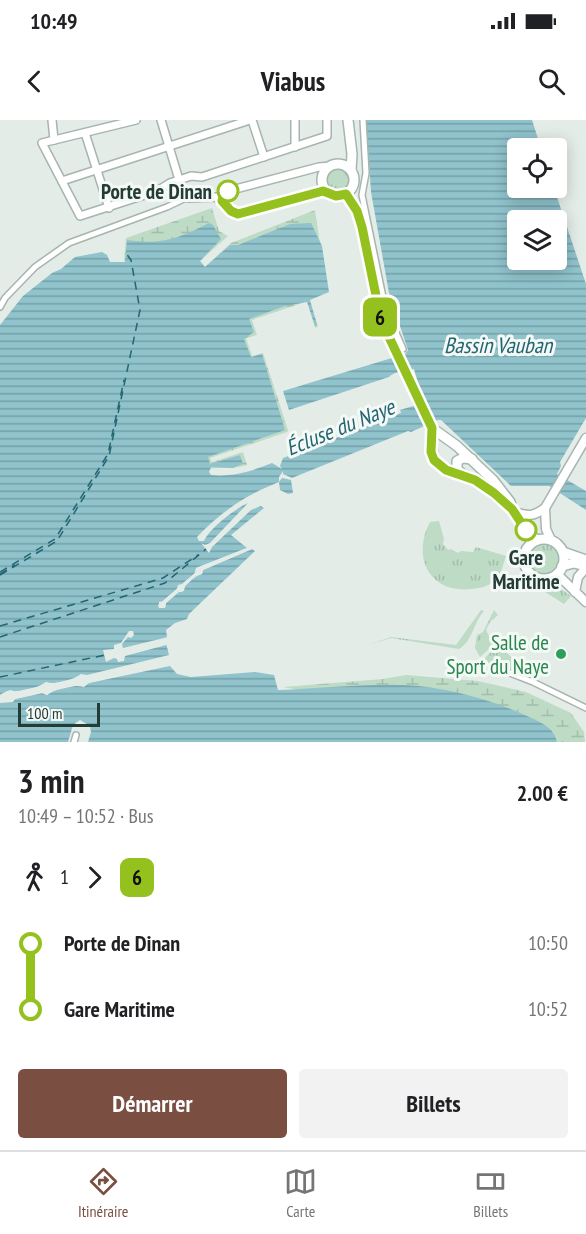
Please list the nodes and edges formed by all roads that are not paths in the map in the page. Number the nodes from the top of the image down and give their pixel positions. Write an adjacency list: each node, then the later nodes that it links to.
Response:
1 (52, 120): 10 (street)
2 (136, 120): 9 (street)
3 (161, 120): 11 (street)
4 (251, 120): 11 (street); 13 (street)
5 (295, 120): 12 (street)
6 (327, 120): 12 (street)
7 (348, 120): 14 (main road)
8 (363, 120): 26 (street)
9 (85, 133): 10 (street); 17 (street)
10 (54, 140): 18 (street)
11 (169, 146): 17 (street); 19 (street)
12 (295, 147): 13 (street)
13 (264, 158): 19 (street)
14 (351, 158): 15 (main road); 16 (main road)
15 (336, 165): 16 (main road); 20 (main road); 23 (street)
16 (351, 170): 21 (main road)
17 (98, 171): 18 (street); 24 (street)
18 (62, 181): 24 (street)
19 (180, 184): 22 (street); 24 (street)
20 (327, 192): 21 (main road); 23 (street)
21 (346, 194): 26 (main road)
22 (186, 198): 23 (street); 25 (street)
23 (222, 201)
24 (110, 208)
25 (0, 307)
26 (399, 351): 27 (main road)
27 (434, 433): 29 (main road); 30 (main road)
28 (586, 438): 31 (street)
29 (472, 459): 30 (main road); 32 (main road)
30 (463, 475): 32 (main road)
31 (546, 506): 32 (street); 33 (street)
32 (513, 511): 34 (main road)
33 (546, 529): 35 (street); 36 (street)
34 (527, 532): 35 (main road); 37 (main road)
35 (539, 539): 36 (main road); 37 (main road)
36 (551, 540): 38 (main road)
37 (528, 545): 41 (main road)
38 (563, 552): 39 (main road); 41 (main road)
39 (586, 560)
40 (586, 567): 41 (main road); 42 (street)
41 (560, 570): 42 (street)
42 (575, 592): 43 (street)
43 (586, 602)
44 (502, 670): 45 (street)
45 (586, 708)
46 (76, 735): 47 (street)
47 (74, 742)

